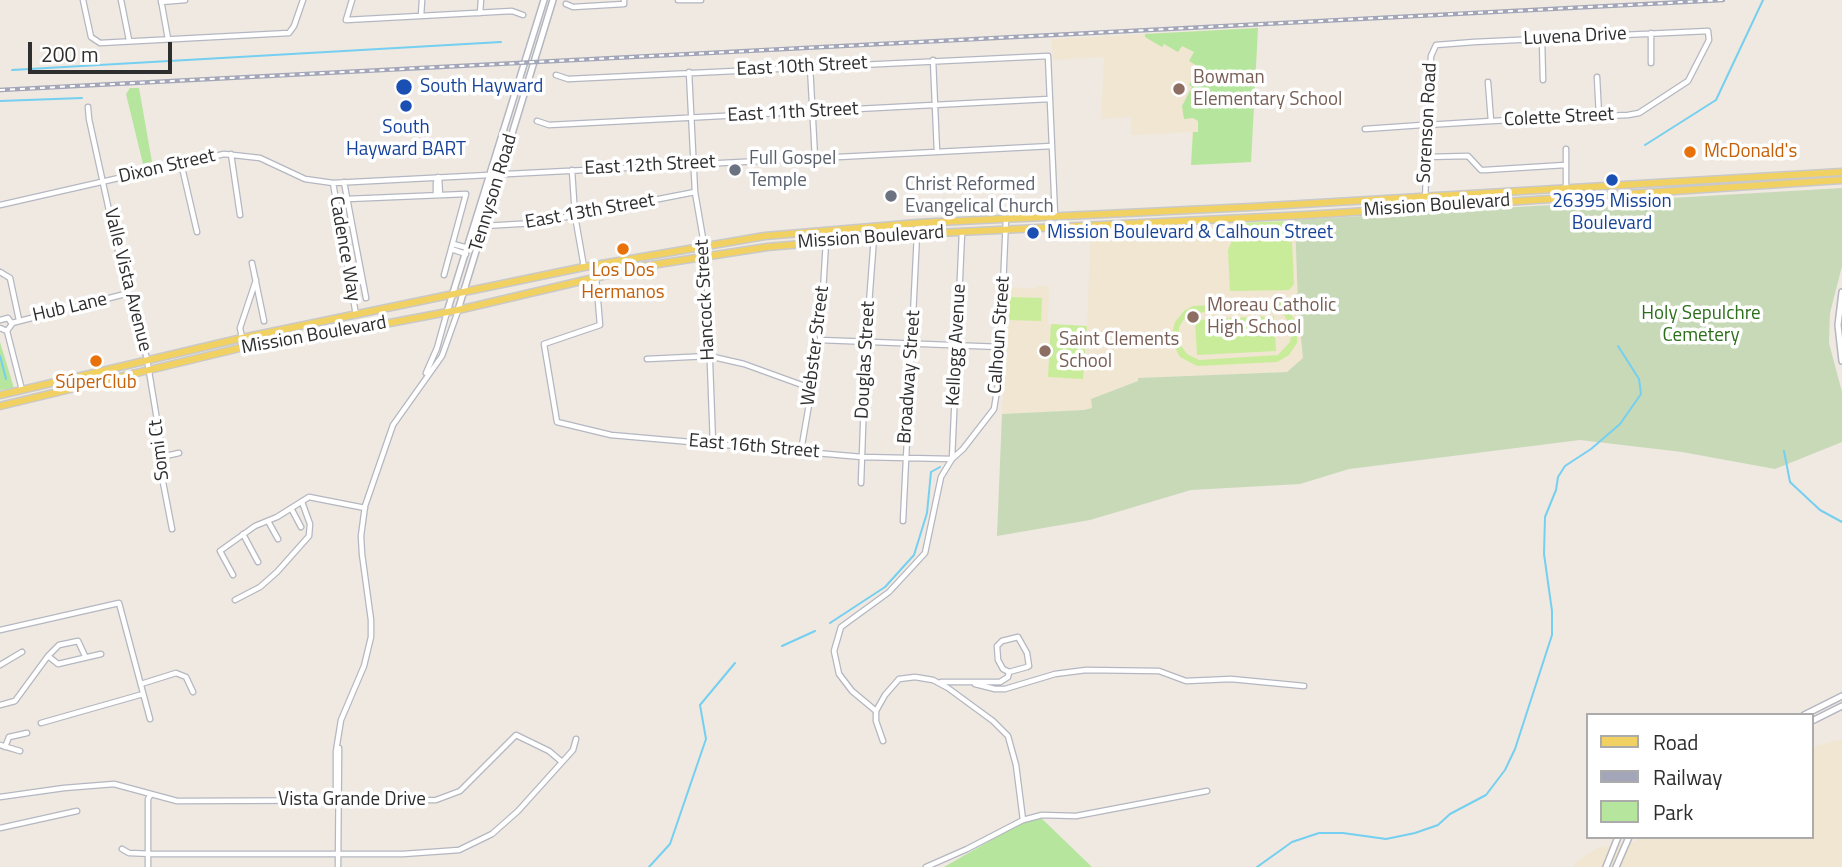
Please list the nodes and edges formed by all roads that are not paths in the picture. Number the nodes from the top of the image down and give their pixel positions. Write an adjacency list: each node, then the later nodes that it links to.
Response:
1 (83, 0): 21 (street)
2 (121, 0): 21 (street)
3 (185, 0): 11 (street)
4 (303, 0): 20 (street)
5 (352, 0): 17 (street)
6 (422, 0): 17 (street)
7 (481, 0): 15 (street)
8 (544, 0): 54 (main road, Tennyson Road)
9 (553, 0): 53 (main road, Tennyson Road)
10 (701, 0): 12 (street)
11 (161, 1): 20 (street)
12 (678, 1)
13 (624, 2): 14 (street)
14 (566, 4)
15 (480, 13): 16 (street); 17 (street)
16 (523, 15)
17 (421, 16)
18 (1708, 30): 19 (street, Luvena Drive); 36 (street, Colette Street)
19 (1651, 33): 22 (street, Luvena Drive); 25 (street)
20 (168, 38): 21 (street)
21 (129, 40)
22 (1542, 40): 23 (street, Luvena Drive); 30 (street)
23 (1441, 44): 40 (street, Sorenson Road)
24 (933, 60): 26 (street, East 10th Street); 32 (street, East 10th Street); 33 (street)
25 (1651, 62)
26 (810, 66): 27 (street, East 10th Street); 35 (street)
27 (689, 72): 28 (street, East 10th Street); 37 (street, Hancock Street)
28 (556, 75)
29 (1597, 77): 36 (street)
30 (1543, 80)
31 (1488, 82): 39 (street)
32 (1049, 99): 33 (street, East 11th Street); 42 (street)
33 (935, 105): 35 (street, East 11th Street); 44 (street)
34 (88, 107): 58 (street, Valle Vista Avenue)
35 (813, 112): 37 (street, East 11th Street); 47 (street)
36 (1599, 116): 39 (street, Colette Street)
37 (692, 118): 38 (street, East 11th Street); 49 (street, Hancock Street)
38 (537, 121)
39 (1491, 121): 40 (street, Colette Street)
40 (1427, 125): 41 (street, Colette Street); 46 (street, Sorenson Road)
41 (1365, 129)
42 (1052, 146): 44 (street, East 12th Street); 73 (street)
43 (1566, 149): 50 (street)
44 (937, 152): 47 (street, East 12th Street)
45 (231, 154): 48 (street, Dixon Street); 60 (street, Dixon Street); 71 (street)
46 (1426, 157): 50 (street); 65 (street, Sorenson Road)
47 (816, 158): 49 (street, East 12th Street)
48 (181, 163): 58 (street, Dixon Street); 80 (street)
49 (694, 164): 51 (street, East 12th Street); 63 (street, Hancock Street)
50 (1565, 164): 61 (street)
51 (572, 170): 53 (street, East 12th Street); 72 (street)
52 (1842, 172): 56 (main road, Mission Boulevard)
53 (500, 173): 54 (street, Dixon Street); 77 (main road, Tennyson Road)
54 (491, 174): 55 (street, Dixon Street); 86 (main road, Tennyson Road)
55 (438, 177): 59 (street, Dixon Street); 64 (street)
56 (1712, 180): 61 (main road, Mission Boulevard); 62 (main road)
57 (1842, 180): 62 (main road, Mission Boulevard)
58 (103, 181): 67 (street, Dixon Street); 95 (street, Valle Vista Avenue)
59 (344, 182): 60 (street, Dixon Street); 66 (street)
60 (333, 183): 101 (street, Cadence Way)
61 (1566, 188): 65 (main road, Mission Boulevard)
62 (1680, 190): 69 (main road, Mission Boulevard)
63 (695, 192): 72 (street, East 13th Street); 84 (street, Hancock Street)
64 (438, 195): 66 (street); 85 (street)
65 (1424, 196): 68 (main road, Mission Boulevard); 69 (street, Sorenson Road)
66 (347, 199): 98 (street)
67 (0, 205)
68 (1278, 205): 70 (main road, Mission Boulevard); 75 (main road)
69 (1425, 207): 75 (main road, Mission Boulevard)
70 (1096, 214): 73 (main road, Mission Boulevard); 76 (main road)
71 (240, 215)
72 (575, 215): 77 (street, East 13th Street); 89 (street)
73 (1055, 215): 74 (main road, Mission Boulevard)
74 (1006, 218): 78 (street, Calhoun Street); 84 (main road, Mission Boulevard)
75 (1251, 218): 76 (main road, Mission Boulevard)
76 (1096, 225): 78 (main road, Mission Boulevard)
77 (484, 226): 96 (main road, Tennyson Road)
78 (1006, 229): 79 (main road, Mission Boulevard); 113 (street, Calhoun Street)
79 (962, 231): 81 (main road, Mission Boulevard); 112 (street, Kellogg Avenue)
80 (197, 232)
81 (917, 233): 82 (main road, Mission Boulevard); 111 (street, Broadway Street)
82 (874, 236): 83 (main road, Mission Boulevard); 110 (street, Douglas Street)
83 (826, 241): 87 (main road, Mission Boulevard); 109 (street, Webster Street)
84 (704, 245): 87 (street, Hancock Street); 89 (main road, Mission Boulevard)
85 (452, 246): 86 (street); 91 (street)
86 (467, 251): 97 (main road, Tennyson Road)
87 (706, 256): 92 (main road, Mission Boulevard); 114 (street, Hancock Street)
88 (252, 263): 93 (street)
89 (584, 267): 96 (main road, Mission Boulevard)
90 (0, 272): 103 (street)
91 (444, 275)
92 (596, 277): 99 (main road, Mission Boulevard); 124 (street, East 16th Street)
93 (256, 280): 104 (street); 108 (street)
94 (1842, 292): 117 (main road)
95 (129, 293): 103 (street, Hub Lane); 115 (street, Valle Vista Avenue)
96 (464, 293): 97 (main road, Mission Boulevard); 99 (main road, Tennyson Road)
97 (454, 295): 100 (main road, Tennyson Road); 101 (main road, Mission Boulevard)
98 (366, 298)
99 (458, 310): 100 (main road, Mission Boulevard); 119 (street, Tennyson Road)
100 (447, 312): 118 (main road, Mission Boulevard); 119 (street, Tennyson Road)
101 (356, 315): 108 (main road, Mission Boulevard)
102 (0, 320): 105 (street, Hub Lane)
103 (19, 320): 105 (street, Hub Lane)
104 (264, 321)
105 (12, 323): 107 (street, Hub Lane)
106 (0, 328): 107 (street)
107 (7, 331): 121 (street)
108 (242, 338): 115 (main road, Mission Boulevard)
109 (820, 340): 110 (street); 120 (street, Webster Street)
110 (866, 344): 111 (street); 127 (street, Douglas Street)
111 (913, 345): 112 (street); 128 (street, Broadway Street)
112 (957, 346): 113 (street); 129 (street, Kellogg Avenue)
113 (1001, 347): 129 (street, Calhoun Street)
114 (709, 356): 116 (street); 120 (street); 124 (street, Hancock Street)
115 (147, 359): 118 (street, Valle Vista Avenue); 121 (main road, Mission Boulevard)
116 (647, 359)
117 (1842, 361)
118 (149, 370): 123 (main road, Mission Boulevard); 130 (street, Somi Ct)
119 (423, 380): 134 (street, Tennyson Road)
120 (813, 389): 125 (street, Webster Street)
121 (22, 390): 122 (main road, Mission Boulevard)
122 (0, 395)
123 (0, 405)
124 (713, 444): 125 (street, East 16th Street)
125 (801, 451): 127 (street, East 16th Street)
126 (179, 453): 130 (street)
127 (862, 457): 128 (street, East 16th Street); 131 (street, Douglas Street)
128 (905, 457): 129 (street, East 16th Street); 136 (street, Broadway Street)
129 (952, 459): 160 (street, Calhoun Street)
130 (158, 460): 138 (street, Somi Ct)
131 (861, 483)
132 (302, 502): 133 (street); 134 (street); 143 (street)
133 (291, 508): 135 (street); 137 (street)
134 (365, 508): 174 (street, Tennyson Road)
135 (268, 521): 139 (street); 140 (street)
136 (903, 521)
137 (301, 527)
138 (172, 529)
139 (243, 534): 141 (street); 142 (street)
140 (278, 539)
141 (258, 562)
142 (233, 575)
143 (235, 600)
144 (0, 630): 152 (street)
145 (22, 653): 149 (street)
146 (101, 654): 148 (street)
147 (48, 656): 148 (street); 148 (street); 158 (street)
148 (85, 656)
149 (0, 665)
150 (1009, 672): 150 (street); 153 (street)
151 (937, 682): 153 (street); 160 (street); 176 (street)
152 (141, 684): 155 (street); 156 (street)
153 (975, 684): 154 (street)
154 (1304, 686)
155 (193, 692)
156 (144, 694): 162 (street); 164 (street)
157 (1842, 696): 161 (main road)
158 (0, 705)
159 (1842, 706): 163 (main road)
160 (876, 711): 167 (street)
161 (1808, 713)
162 (150, 719)
163 (1814, 720)
164 (41, 723)
165 (27, 733): 168 (street)
166 (576, 739): 170 (street)
167 (883, 741)
168 (2, 746): 169 (street)
169 (20, 751)
170 (562, 762): 174 (street, Vista Grande Drive); 182 (street)
171 (1208, 791): 176 (street)
172 (151, 794): 173 (street, Vista Grande Drive); 174 (street, Vista Grande Drive); 181 (street)
173 (0, 797)
174 (338, 797): 182 (street, Tennyson Road)
175 (77, 811): 177 (street)
176 (1023, 820): 185 (street)
177 (0, 828)
178 (1617, 839): 186 (main road)
179 (1628, 839): 187 (main road)
180 (122, 849): 181 (street)
181 (148, 854): 182 (street); 183 (street)
182 (338, 854): 184 (street, Tennyson Road)
183 (148, 867)
184 (338, 867)
185 (926, 867)
186 (1606, 867)
187 (1616, 867)

